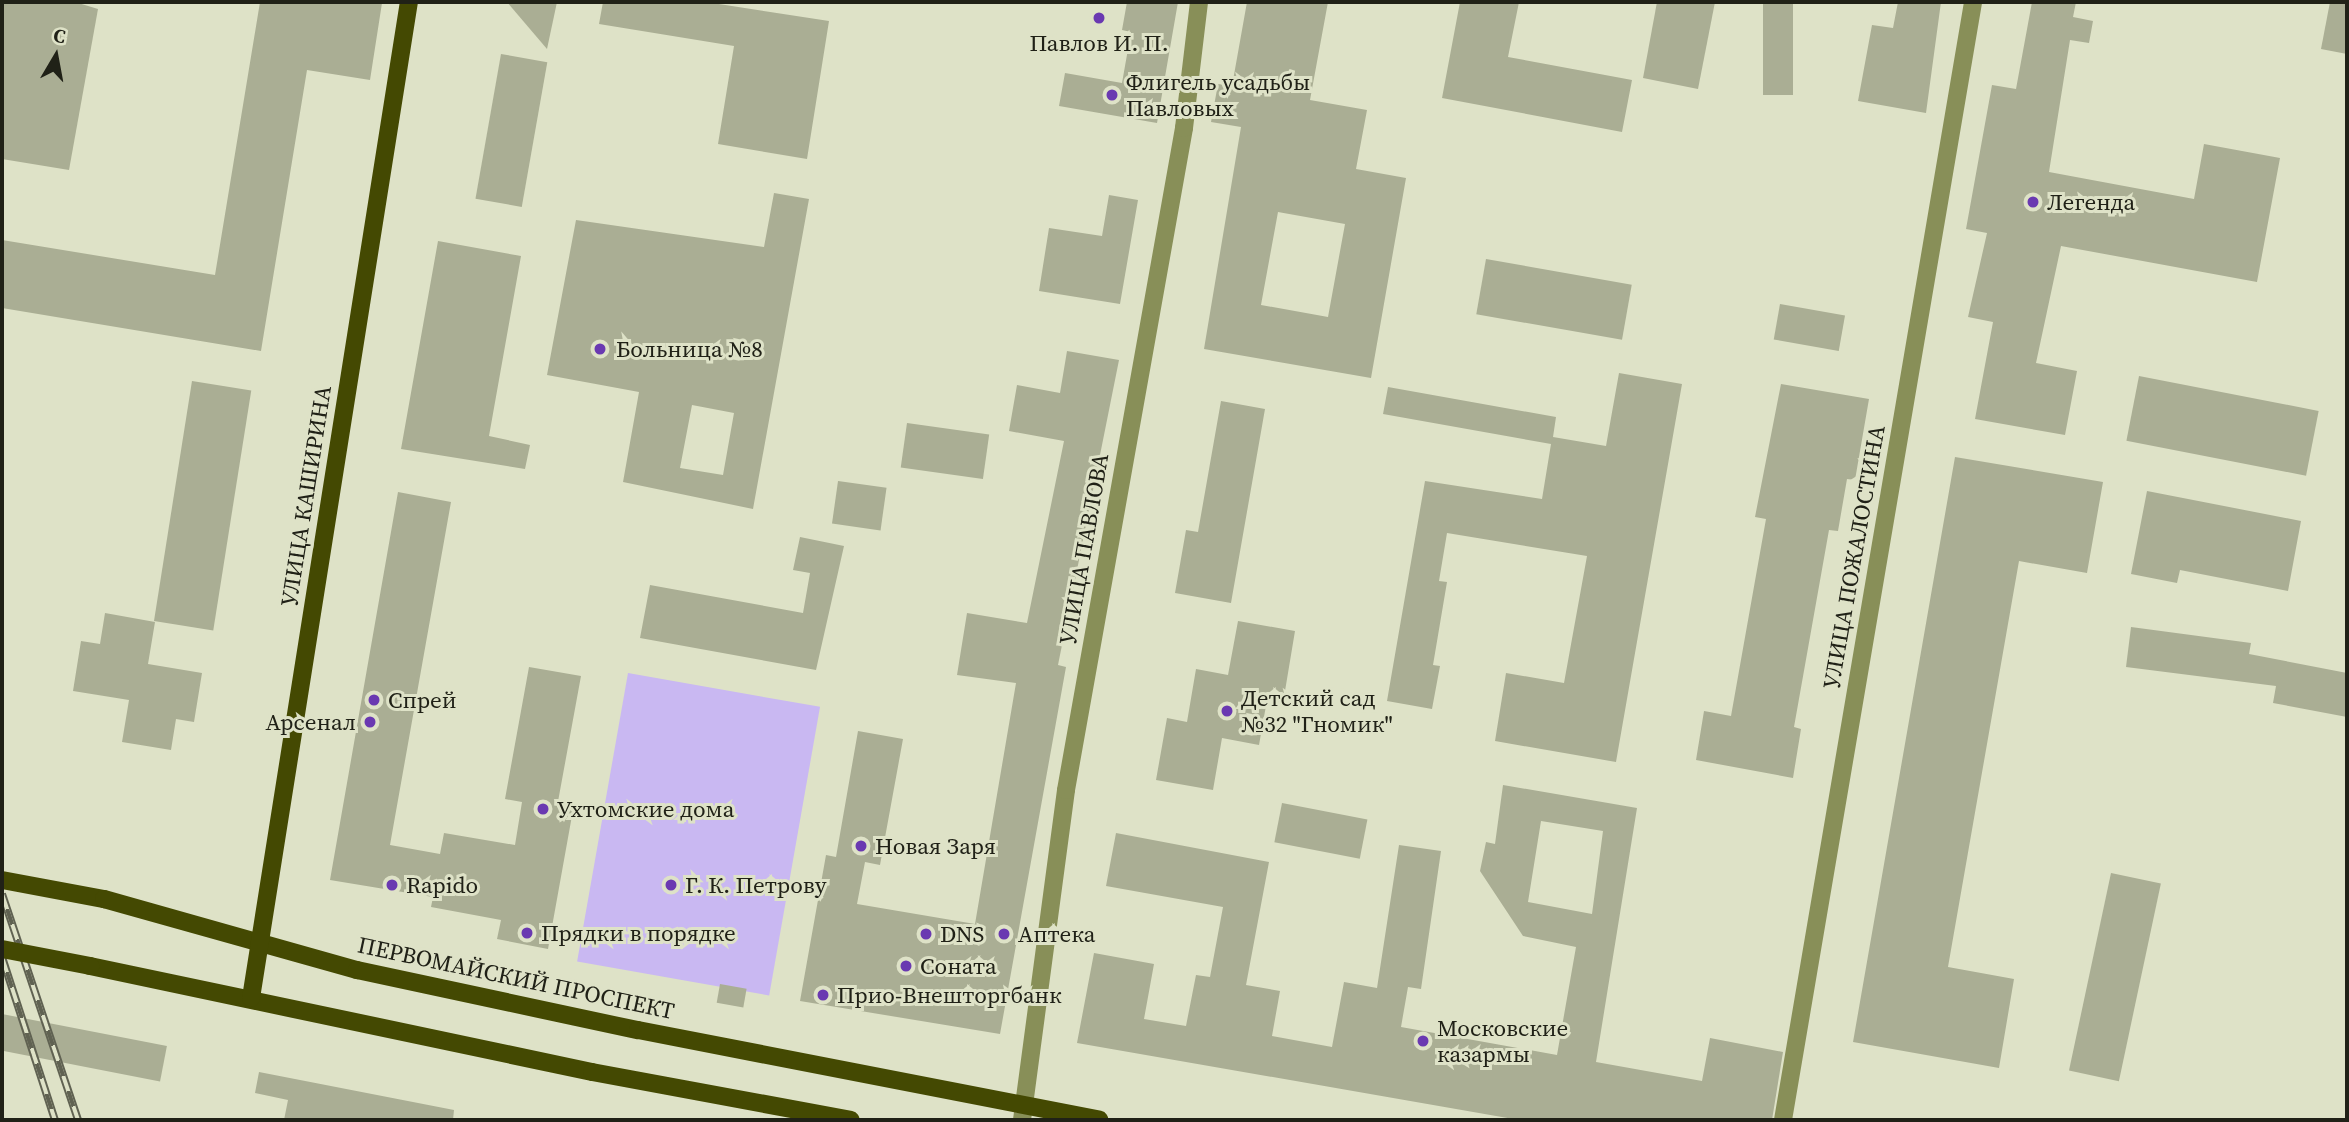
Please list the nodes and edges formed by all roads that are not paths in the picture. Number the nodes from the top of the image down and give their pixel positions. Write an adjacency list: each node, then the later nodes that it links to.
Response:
1 (409, 2): 5 (main road, УЛИЦА КАШИРИНА)
2 (1199, 2): 8 (street, УЛИЦА ПАВЛОВА)
3 (1973, 2): 11 (street, УЛИЦА ПОЖАЛОСТИНА)
4 (2, 880): 5 (main road, ПЕРВОМАЙСКИЙ ПРОСПЕКТ)
5 (261, 940): 7 (main road, УЛИЦА КАШИРИНА); 8 (main road, ПЕРВОМАЙСКИЙ ПРОСПЕКТ)
6 (2, 949): 7 (main road, bridge)
7 (251, 998): 9 (main road)
8 (1023, 1113): 10 (main road, ПЕРВОМАЙСКИЙ ПРОСПЕКТ)
9 (850, 1120)
10 (1099, 1120)
11 (1783, 1120)

